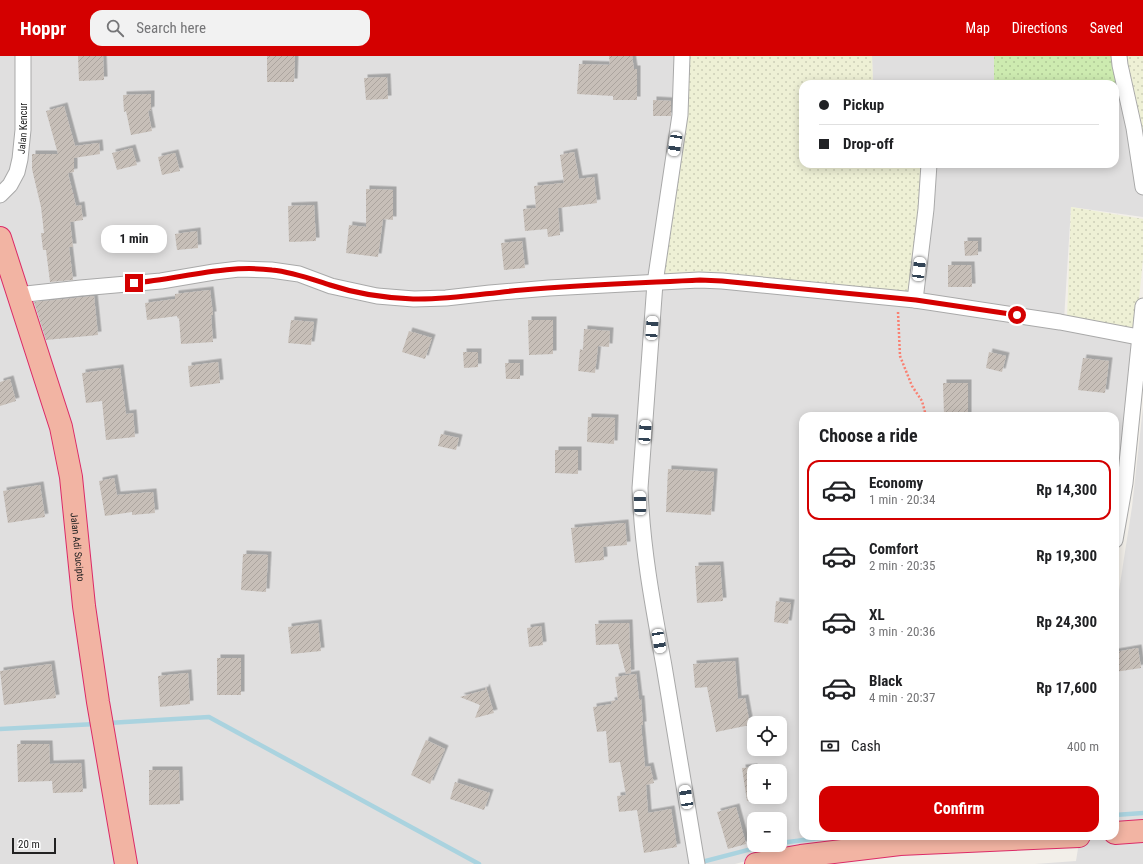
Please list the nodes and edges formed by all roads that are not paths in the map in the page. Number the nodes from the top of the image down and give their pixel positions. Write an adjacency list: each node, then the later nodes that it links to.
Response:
1 (22, 56): 6 (street, Jalan Kencur)
2 (682, 56): 8 (street)
3 (1119, 56): 5 (street)
4 (929, 168): 10 (street)
5 (1143, 187)
6 (0, 195)
7 (0, 238): 9 (highway, Jalan Adi Sucipto)
8 (655, 283): 9 (street); 10 (street); 17 (street)
9 (17, 295): 18 (highway, Jalan Adi Sucipto)
10 (916, 300): 12 (street)
11 (1143, 306): 12 (street)
12 (1142, 338): 13 (street)
13 (1119, 517)
14 (1143, 831): 15 (highway)
15 (1119, 833)
16 (992, 840): 19 (highway)
17 (696, 862)
18 (126, 864)
19 (756, 864)

